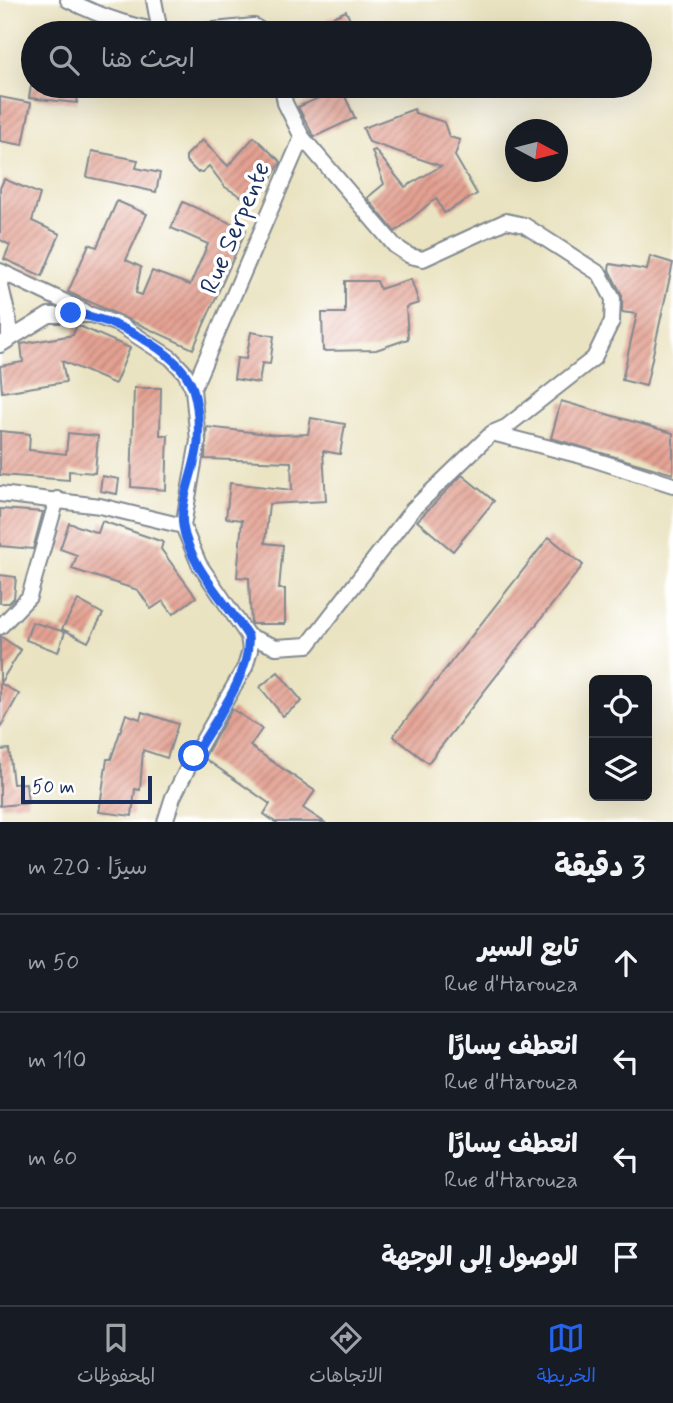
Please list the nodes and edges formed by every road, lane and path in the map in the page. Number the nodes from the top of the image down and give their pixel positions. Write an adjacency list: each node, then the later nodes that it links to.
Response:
1 (68, 0): 3 (street)
2 (154, 0): 4 (street)
3 (124, 21)
4 (158, 21)
5 (284, 98): 6 (street)
6 (302, 137): 11 (street, Rue Serpente); 12 (street)
7 (0, 271): 9 (street)
8 (0, 282): 10 (street)
9 (92, 315): 10 (street); 11 (street)
10 (5, 342)
11 (193, 389): 16 (street)
12 (492, 433): 13 (street); 18 (street)
13 (673, 485)
14 (0, 494): 15 (street)
15 (57, 499): 16 (street); 17 (street)
16 (183, 526): 18 (street)
17 (0, 627)
18 (248, 636): 19 (street)
19 (164, 822)

